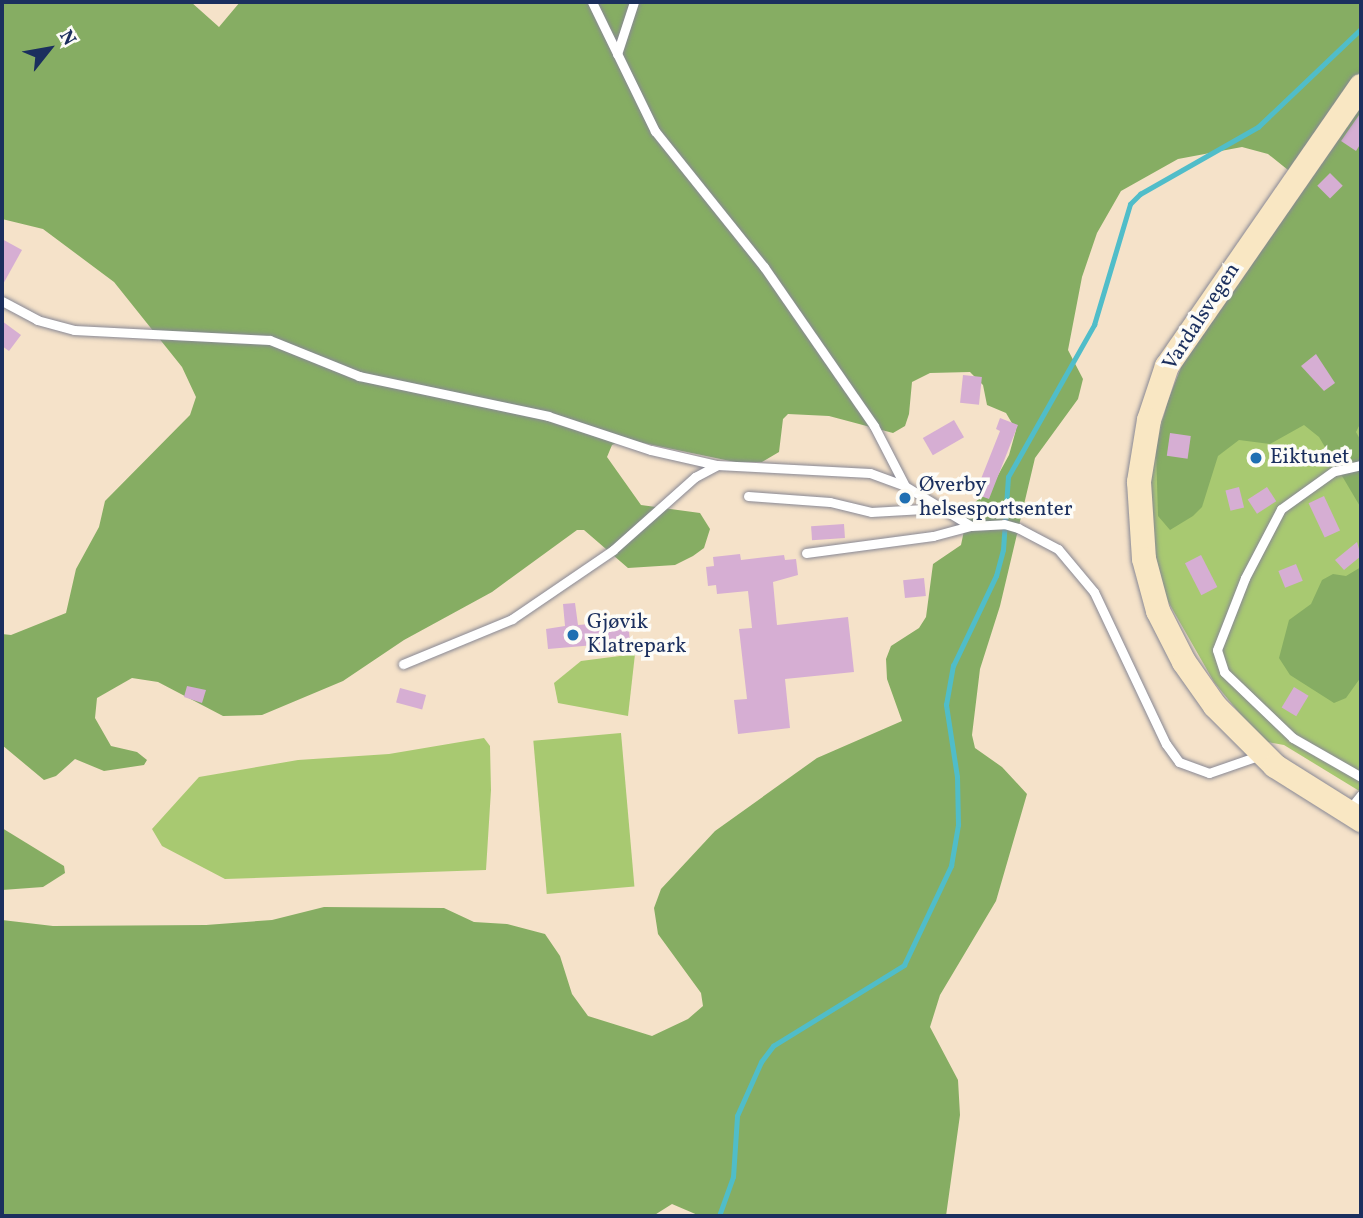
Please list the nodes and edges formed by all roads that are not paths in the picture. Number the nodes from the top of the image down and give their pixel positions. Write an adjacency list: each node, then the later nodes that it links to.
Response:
1 (592, 2): 3 (lane)
2 (634, 2): 3 (lane)
3 (617, 54): 8 (lane)
4 (1361, 86): 14 (main road, Vardalsvegen)
5 (2, 301): 6 (lane)
6 (717, 465): 8 (lane); 13 (lane)
7 (1361, 465): 15 (lane)
8 (905, 486): 10 (lane)
9 (748, 496): 10 (lane)
10 (942, 508): 11 (lane)
11 (971, 526): 12 (lane); 14 (lane)
12 (806, 553)
13 (403, 664)
14 (1263, 754): 16 (main road, Vardalsvegen)
15 (1361, 777)
16 (1357, 809)

